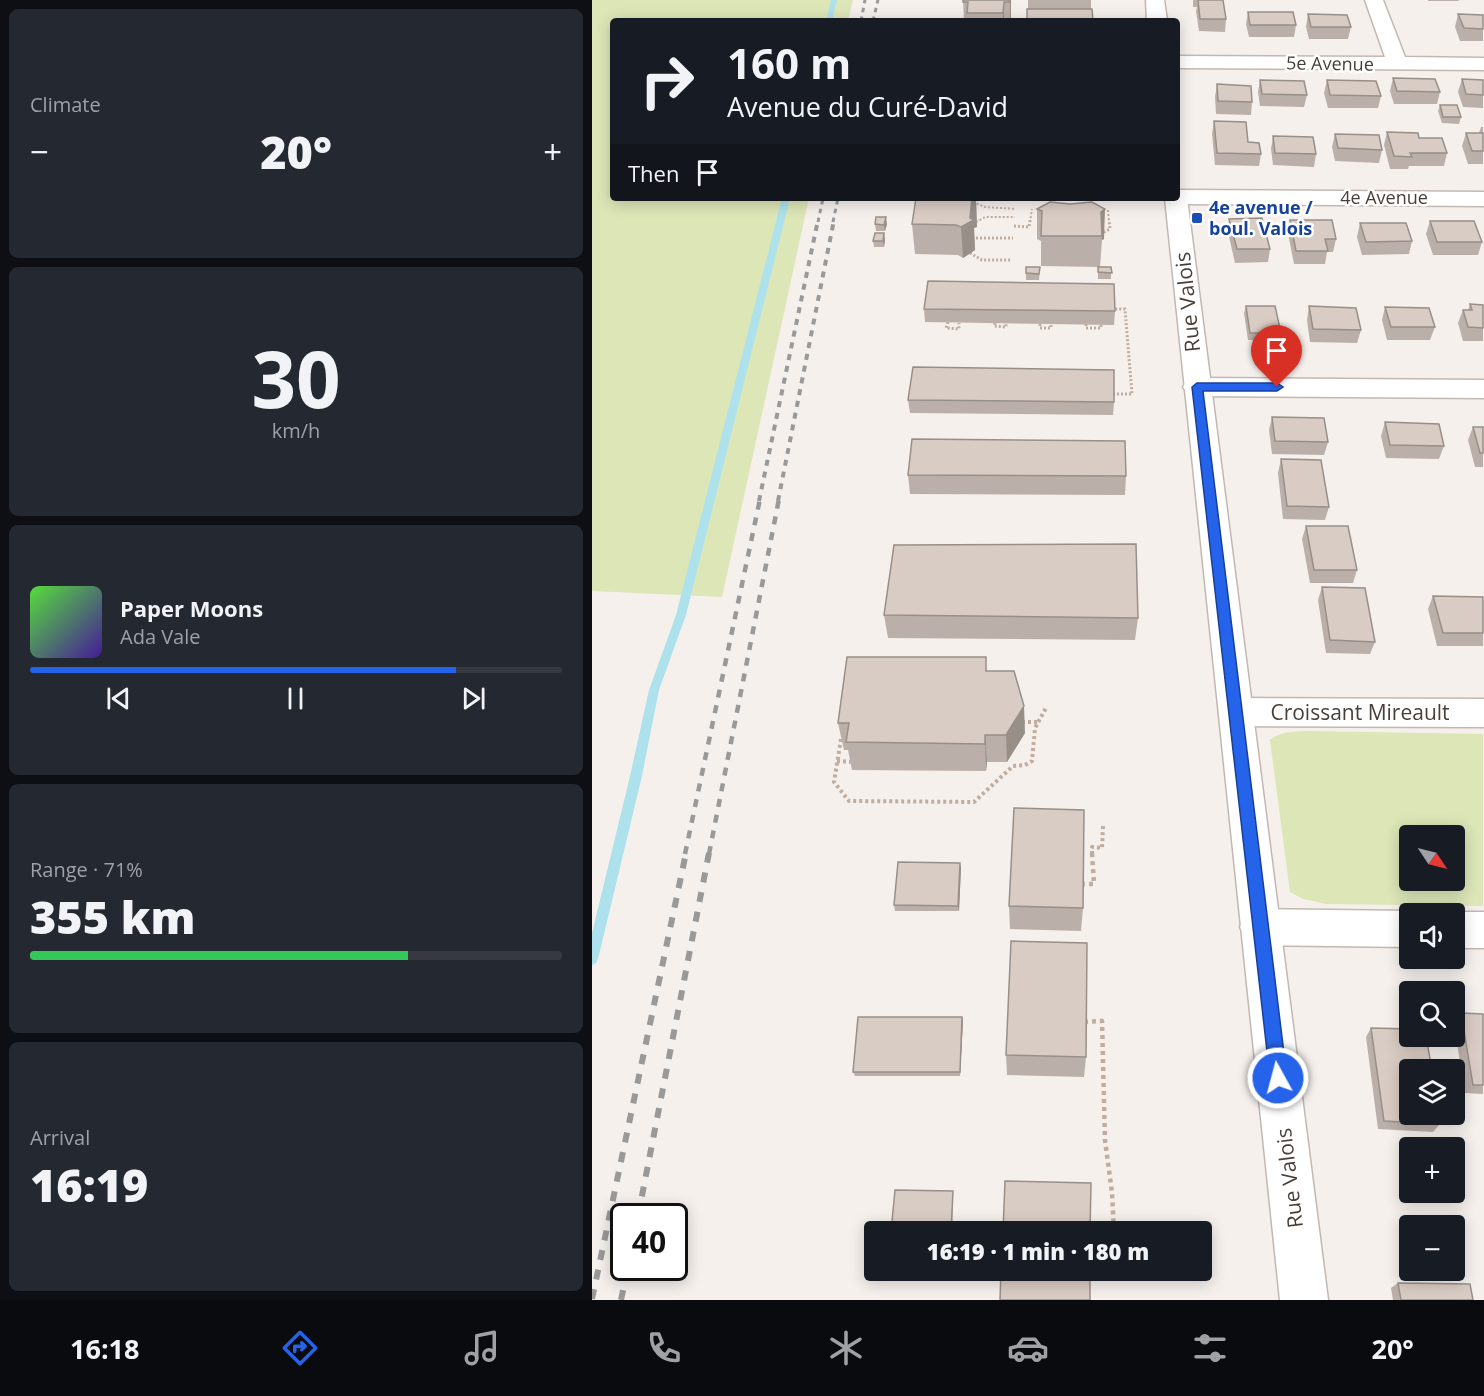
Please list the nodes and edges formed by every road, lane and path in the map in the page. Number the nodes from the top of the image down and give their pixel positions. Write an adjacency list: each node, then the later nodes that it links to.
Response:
1 (1154, 0): 3 (street)
2 (1374, 0): 5 (street)
3 (1157, 18)
4 (1180, 62): 5 (street, 5e Avenue)
5 (1397, 64): 6 (street, 5e Avenue)
6 (1483, 64)
7 (1180, 197): 8 (street, 4e Avenue)
8 (1483, 199)
9 (972, 201): 11 (path)
10 (1177, 201): 35 (street, Rue Valois)
11 (1016, 209)
12 (1032, 209): 17 (path)
13 (1108, 210): 19 (path)
14 (1015, 217): 15 (path)
15 (972, 224)
16 (1014, 226): 17 (path)
17 (1029, 226): 18 (path)
18 (1037, 231)
19 (1097, 236)
20 (972, 238): 21 (path)
21 (1013, 238)
22 (970, 253): 23 (path)
23 (1011, 260)
24 (1114, 309): 37 (path)
25 (948, 322): 26 (path)
26 (959, 322)
27 (1006, 323): 33 (path)
28 (1040, 324): 32 (path)
29 (1051, 324): 32 (path)
30 (1086, 324): 31 (path)
31 (1101, 324)
32 (1044, 328): 34 (path)
33 (997, 332)
34 (1043, 333)
35 (1197, 387): 36 (street); 39 (street, Rue Valois)
36 (1483, 389)
37 (1113, 394)
38 (1046, 708): 42 (path)
39 (1236, 712): 40 (street, Croissant Mireault); 48 (street, Rue Valois)
40 (1483, 713)
41 (1021, 722): 42 (path)
42 (1038, 722): 44 (path)
43 (841, 740): 44 (path)
44 (837, 761): 45 (path)
45 (853, 762)
46 (1103, 826): 47 (path)
47 (1081, 884)
48 (1260, 927): 49 (street); 54 (street, Rue Valois)
49 (1399, 929)
50 (1465, 930): 51 (street)
51 (1483, 930)
52 (1084, 1022): 53 (path)
53 (1113, 1221)
54 (1304, 1300)

